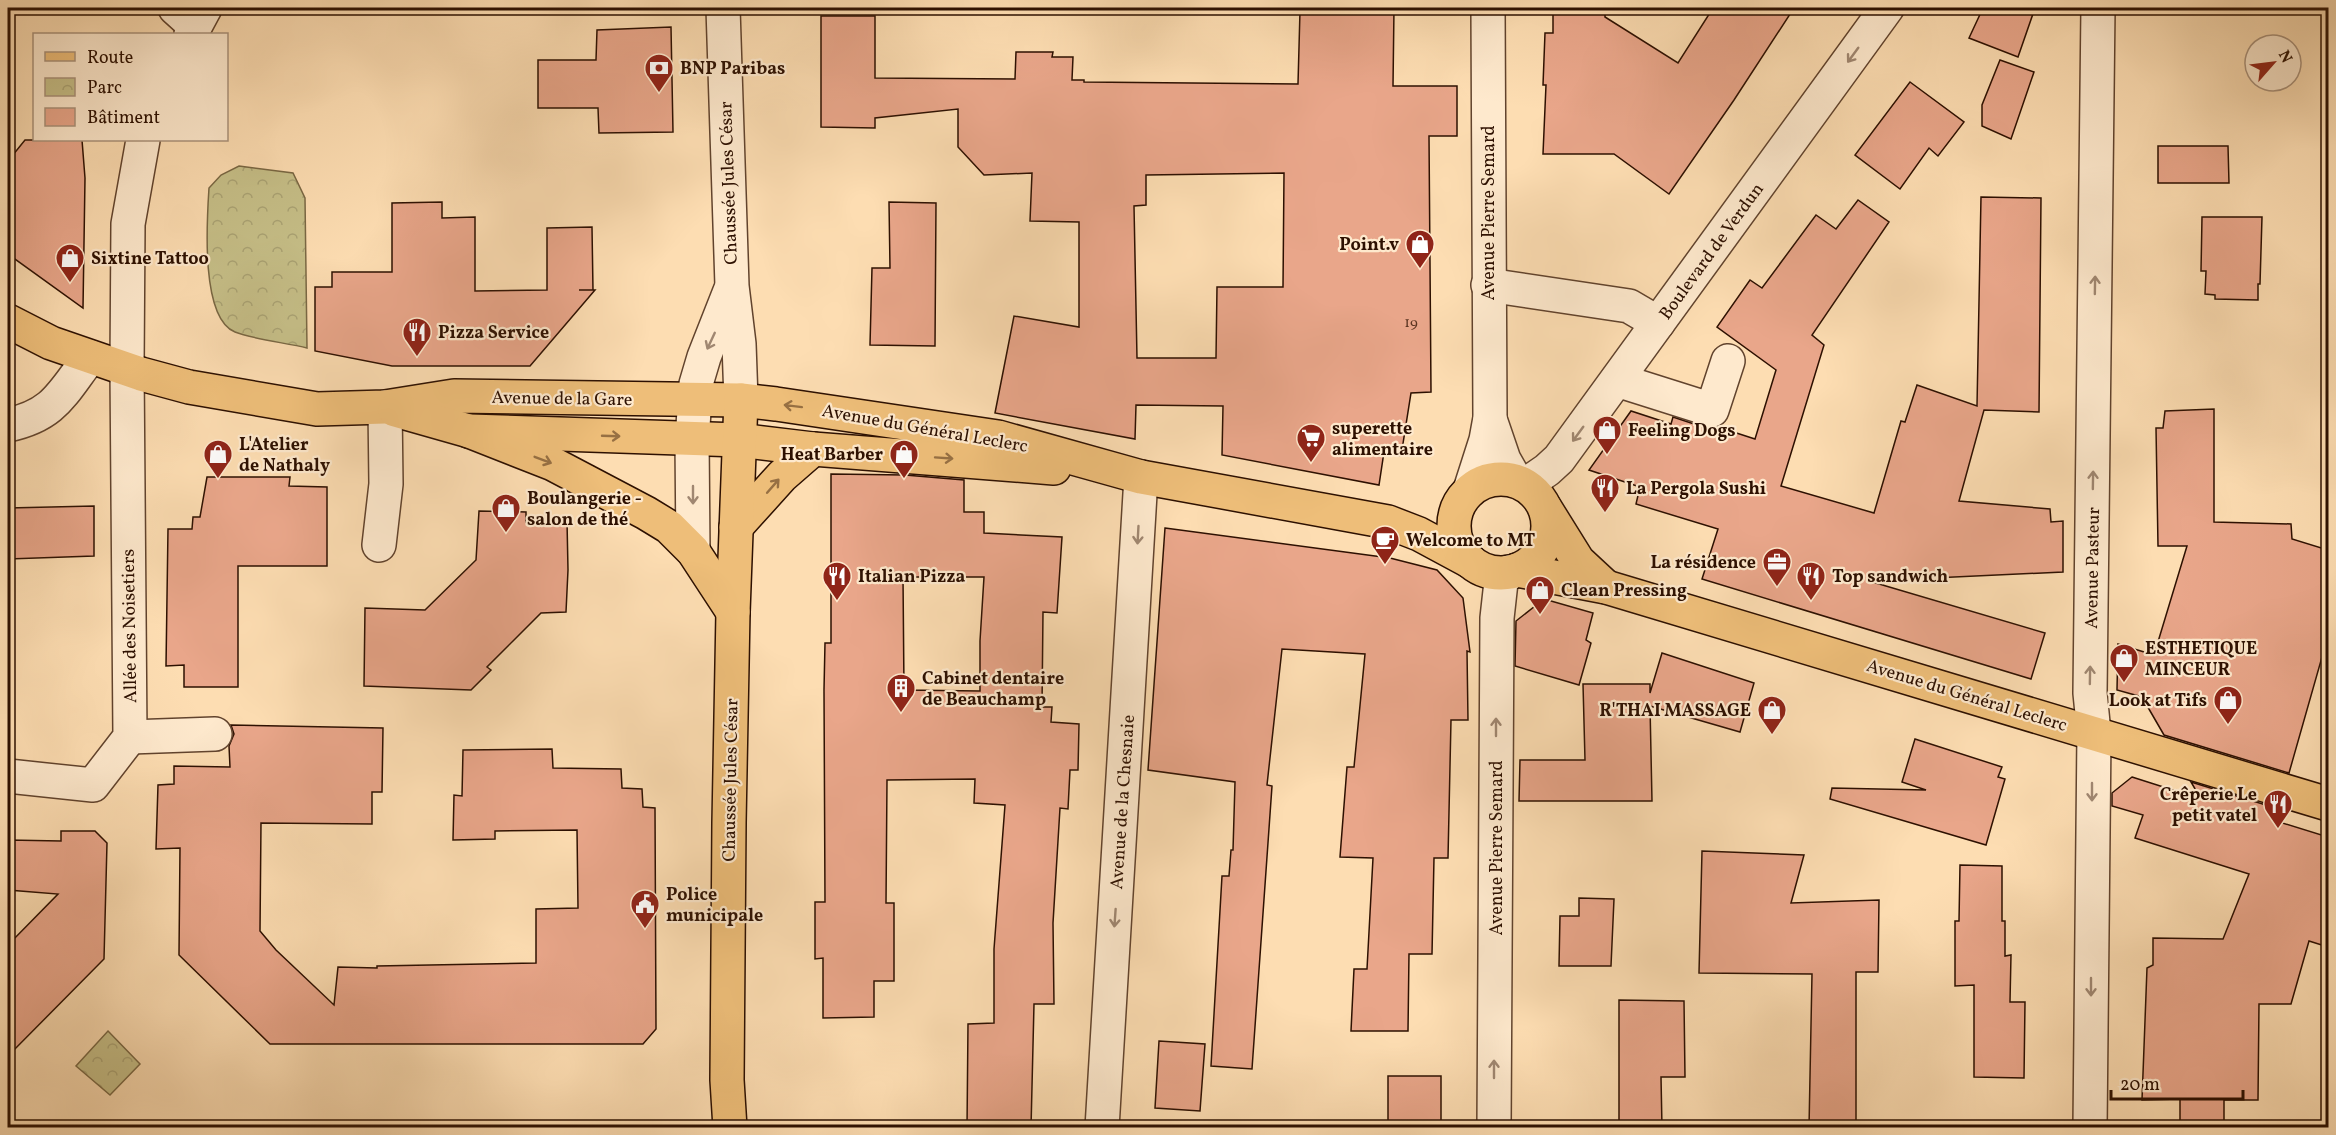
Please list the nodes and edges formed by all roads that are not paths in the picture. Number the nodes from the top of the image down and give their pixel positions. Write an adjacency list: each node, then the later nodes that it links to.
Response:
1 (723, 8): 7 (street, Chaussée Jules César)
2 (1488, 8): 6 (street, Avenue Pierre Semard)
3 (1887, 8): 9 (street, Boulevard de Verdun, one-way to 9)
4 (2098, 8): 34 (street, Avenue Pasteur, one-way to 4)
5 (143, 141): 12 (street, Allée des Noisetiers)
6 (1488, 285): 9 (street); 17 (street, Avenue Pierre Semard)
7 (732, 286): 14 (street, Chaussée Jules César, one-way to 14); 15 (street, Chaussée Jules César)
8 (8, 321): 10 (main road, Avenue de la Gare)
9 (1658, 323): 13 (street, Boulevard de Verdun)
10 (90, 357): 12 (main road, Avenue de la Gare); 18 (street)
11 (1728, 361): 13 (street)
12 (127, 368): 16 (main road, Avenue de la Gare); 36 (street, Allée des Noisetiers)
13 (1617, 380): 24 (street, Boulevard de Verdun, one-way to 24)
14 (694, 400): 15 (main road, Avenue de la Gare); 16 (main road, Avenue de la Gare); 20 (street, Chaussée Jules César)
15 (741, 400): 21 (main road, Chaussée Jules César); 23 (main road, Avenue du Général Leclerc, one-way to 15)
16 (385, 407): 19 (main road, Avenue de la Gare); 28 (street)
17 (1490, 418): 24 (street, Avenue Pierre Semard); 25 (street, Avenue Pierre Semard)
18 (8, 425)
19 (469, 431): 20 (main road, Avenue de la Gare, one-way to 20); 29 (main road, Avenue de la Gare, one-way to 29)
20 (692, 439): 21 (main road, Avenue de la Gare); 29 (street, Chaussée Jules César, one-way to 29)
21 (739, 440): 22 (main road, Avenue du Général Leclerc); 27 (main road, Chaussée Jules César)
22 (813, 449): 23 (main road, Avenue du Général Leclerc, one-way to 23); 27 (main road, one-way to 22)
23 (1141, 477): 26 (main road, Avenue du Général Leclerc); 40 (street, Avenue de la Chesnaie, one-way to 40)
24 (1529, 491): 25 (main road); 31 (main road); 32 (main road, Avenue du Général Leclerc)
25 (1467, 493): 26 (main road, Avenue du Général Leclerc); 30 (main road)
26 (1388, 522): 30 (main road, Avenue du Général Leclerc)
27 (736, 527): 33 (main road, Chaussée Jules César)
28 (379, 545)
29 (693, 551): 33 (main road)
30 (1471, 562): 31 (main road)
31 (1513, 571): 32 (main road, Avenue du Général Leclerc); 41 (street, Avenue Pierre Semard, one-way to 31)
32 (1606, 587): 34 (main road, Avenue du Général Leclerc)
33 (733, 612): 39 (main road, Chaussée Jules César)
34 (2094, 733): 38 (main road, Avenue du Général Leclerc); 42 (street, Avenue Pasteur, one-way to 42)
35 (214, 734): 36 (street)
36 (124, 744): 37 (street)
37 (8, 776)
38 (2328, 804)
39 (730, 1128)
40 (1102, 1128)
41 (1494, 1128)
42 (2090, 1128)

